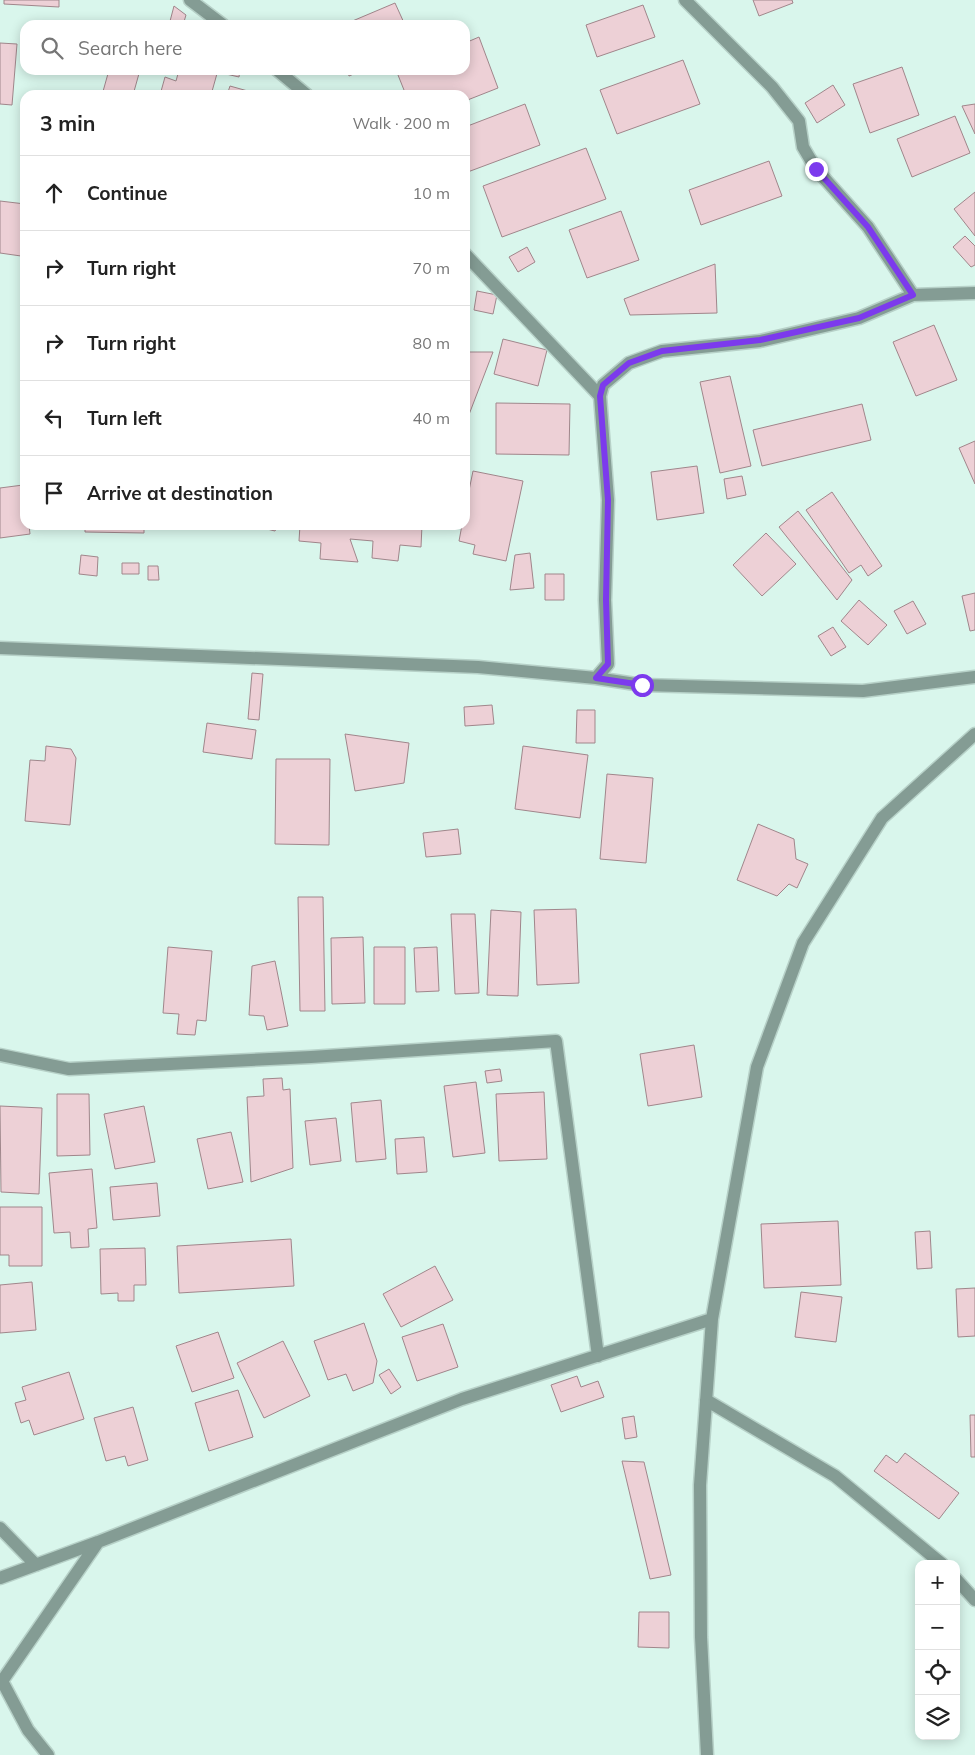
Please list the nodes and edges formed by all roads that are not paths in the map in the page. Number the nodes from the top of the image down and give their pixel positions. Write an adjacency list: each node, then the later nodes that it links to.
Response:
1 (190, 0): 3 (street)
2 (685, 0): 8 (street)
3 (216, 20)
4 (284, 75): 5 (street)
5 (301, 90)
6 (470, 259): 9 (street)
7 (975, 293): 8 (street)
8 (913, 295): 9 (street)
9 (600, 396): 12 (street)
10 (0, 648): 12 (street)
11 (975, 677): 12 (street)
12 (596, 678)
13 (975, 734): 15 (street)
14 (0, 1055): 16 (street)
15 (712, 1319): 16 (street); 17 (street)
16 (598, 1356): 19 (street)
17 (706, 1400): 20 (street); 27 (street)
18 (0, 1528): 21 (street)
19 (98, 1542): 21 (street); 25 (street)
20 (937, 1560)
21 (36, 1565): 22 (street)
22 (0, 1578)
23 (960, 1583): 24 (street)
24 (975, 1600)
25 (1, 1682): 26 (street)
26 (48, 1755)
27 (706, 1755)

